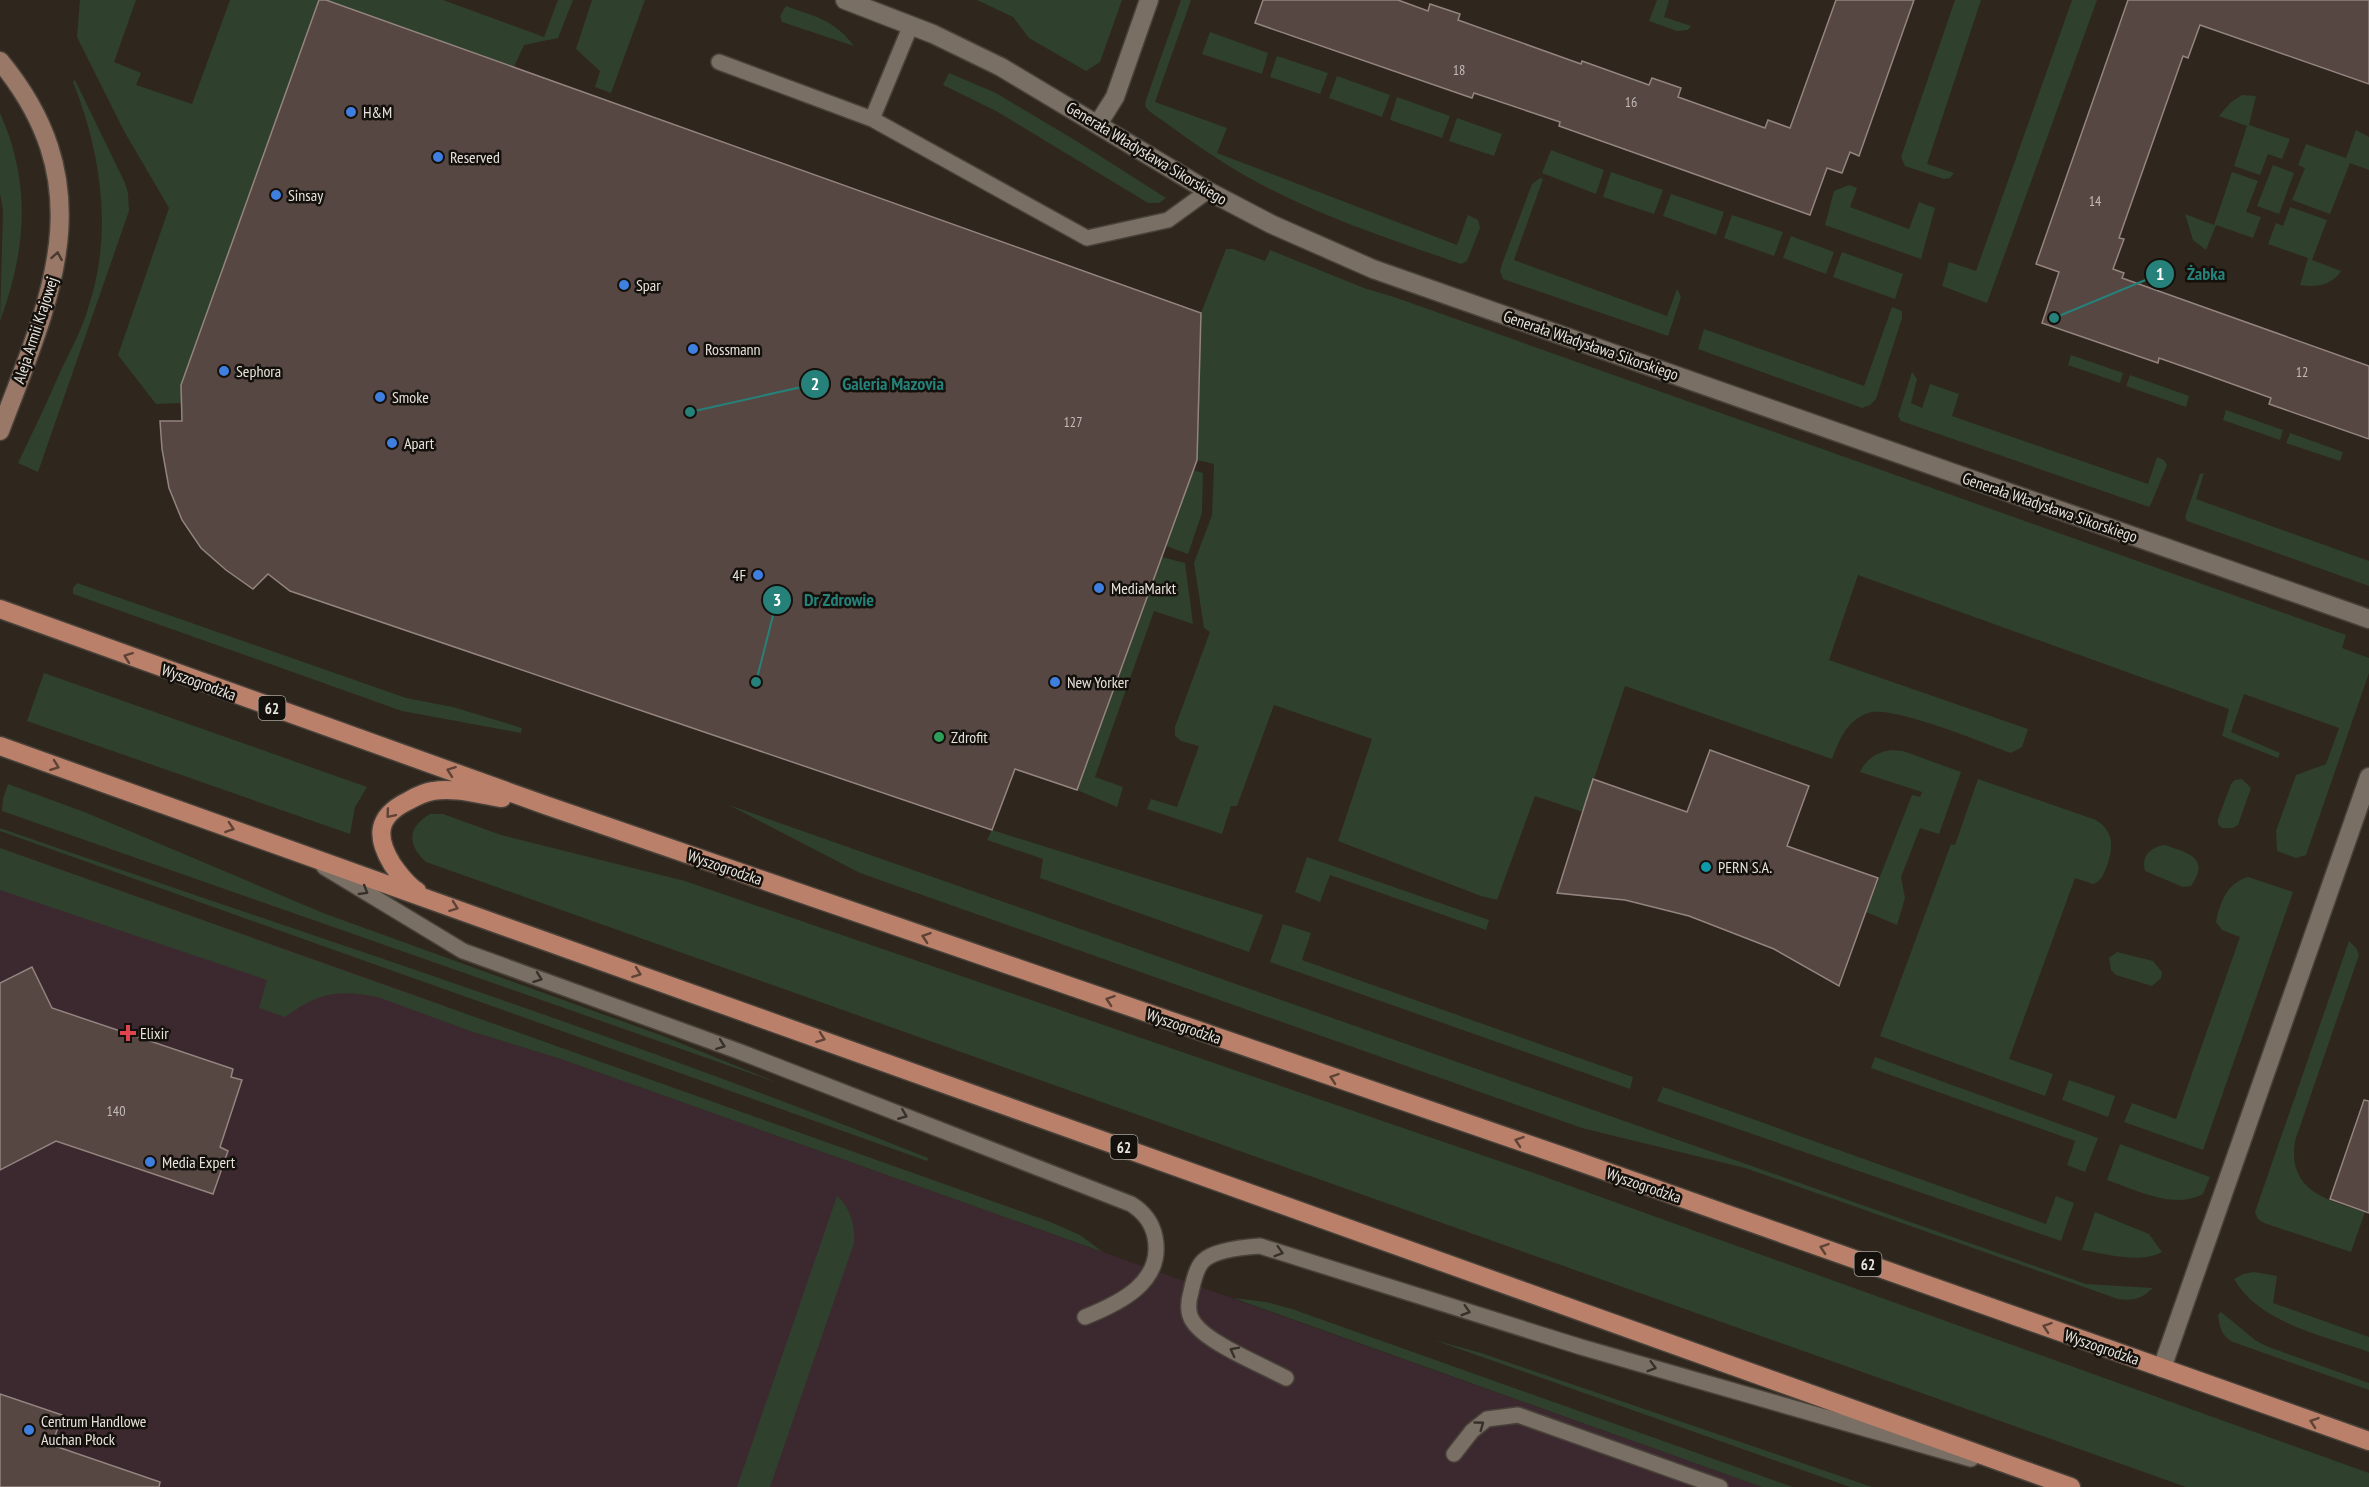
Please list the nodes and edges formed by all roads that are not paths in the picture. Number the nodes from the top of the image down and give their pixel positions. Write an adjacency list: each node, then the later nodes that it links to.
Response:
1 (845, 0): 3 (street, Generała Władysława Sikorskiego)
2 (1149, 0): 7 (street)
3 (911, 25): 6 (lane); 7 (street, Generała Władysława Sikorskiego)
4 (0, 61): 9 (street, Aleja Armii Krajowej, one-way to 4)
5 (719, 62): 6 (lane)
6 (872, 119): 8 (lane)
7 (1098, 124): 8 (street, Generała Władysława Sikorskiego)
8 (1208, 190): 11 (street, Generała Władysława Sikorskiego)
9 (0, 431)
10 (0, 609): 14 (main road, Wyszogrodzka / 62, one-way to 10)
11 (2369, 619)
12 (0, 746): 15 (main road, 62, one-way to 15)
13 (2369, 777): 18 (street)
14 (545, 805): 16 (main road, one-way to 16); 18 (main road, Wyszogrodzka / 62, one-way to 14)
15 (296, 850): 16 (main road, 62); 17 (lane, one-way to 17)
16 (426, 897): 23 (main road, 62, one-way to 23)
17 (1085, 1317)
18 (2162, 1368): 20 (main road, Wyszogrodzka / 62, one-way to 18)
19 (1286, 1378): 23 (lane, one-way to 23)
20 (2369, 1441)
21 (1454, 1454): 22 (lane, one-way to 22)
22 (1720, 1487)
23 (2069, 1487)

